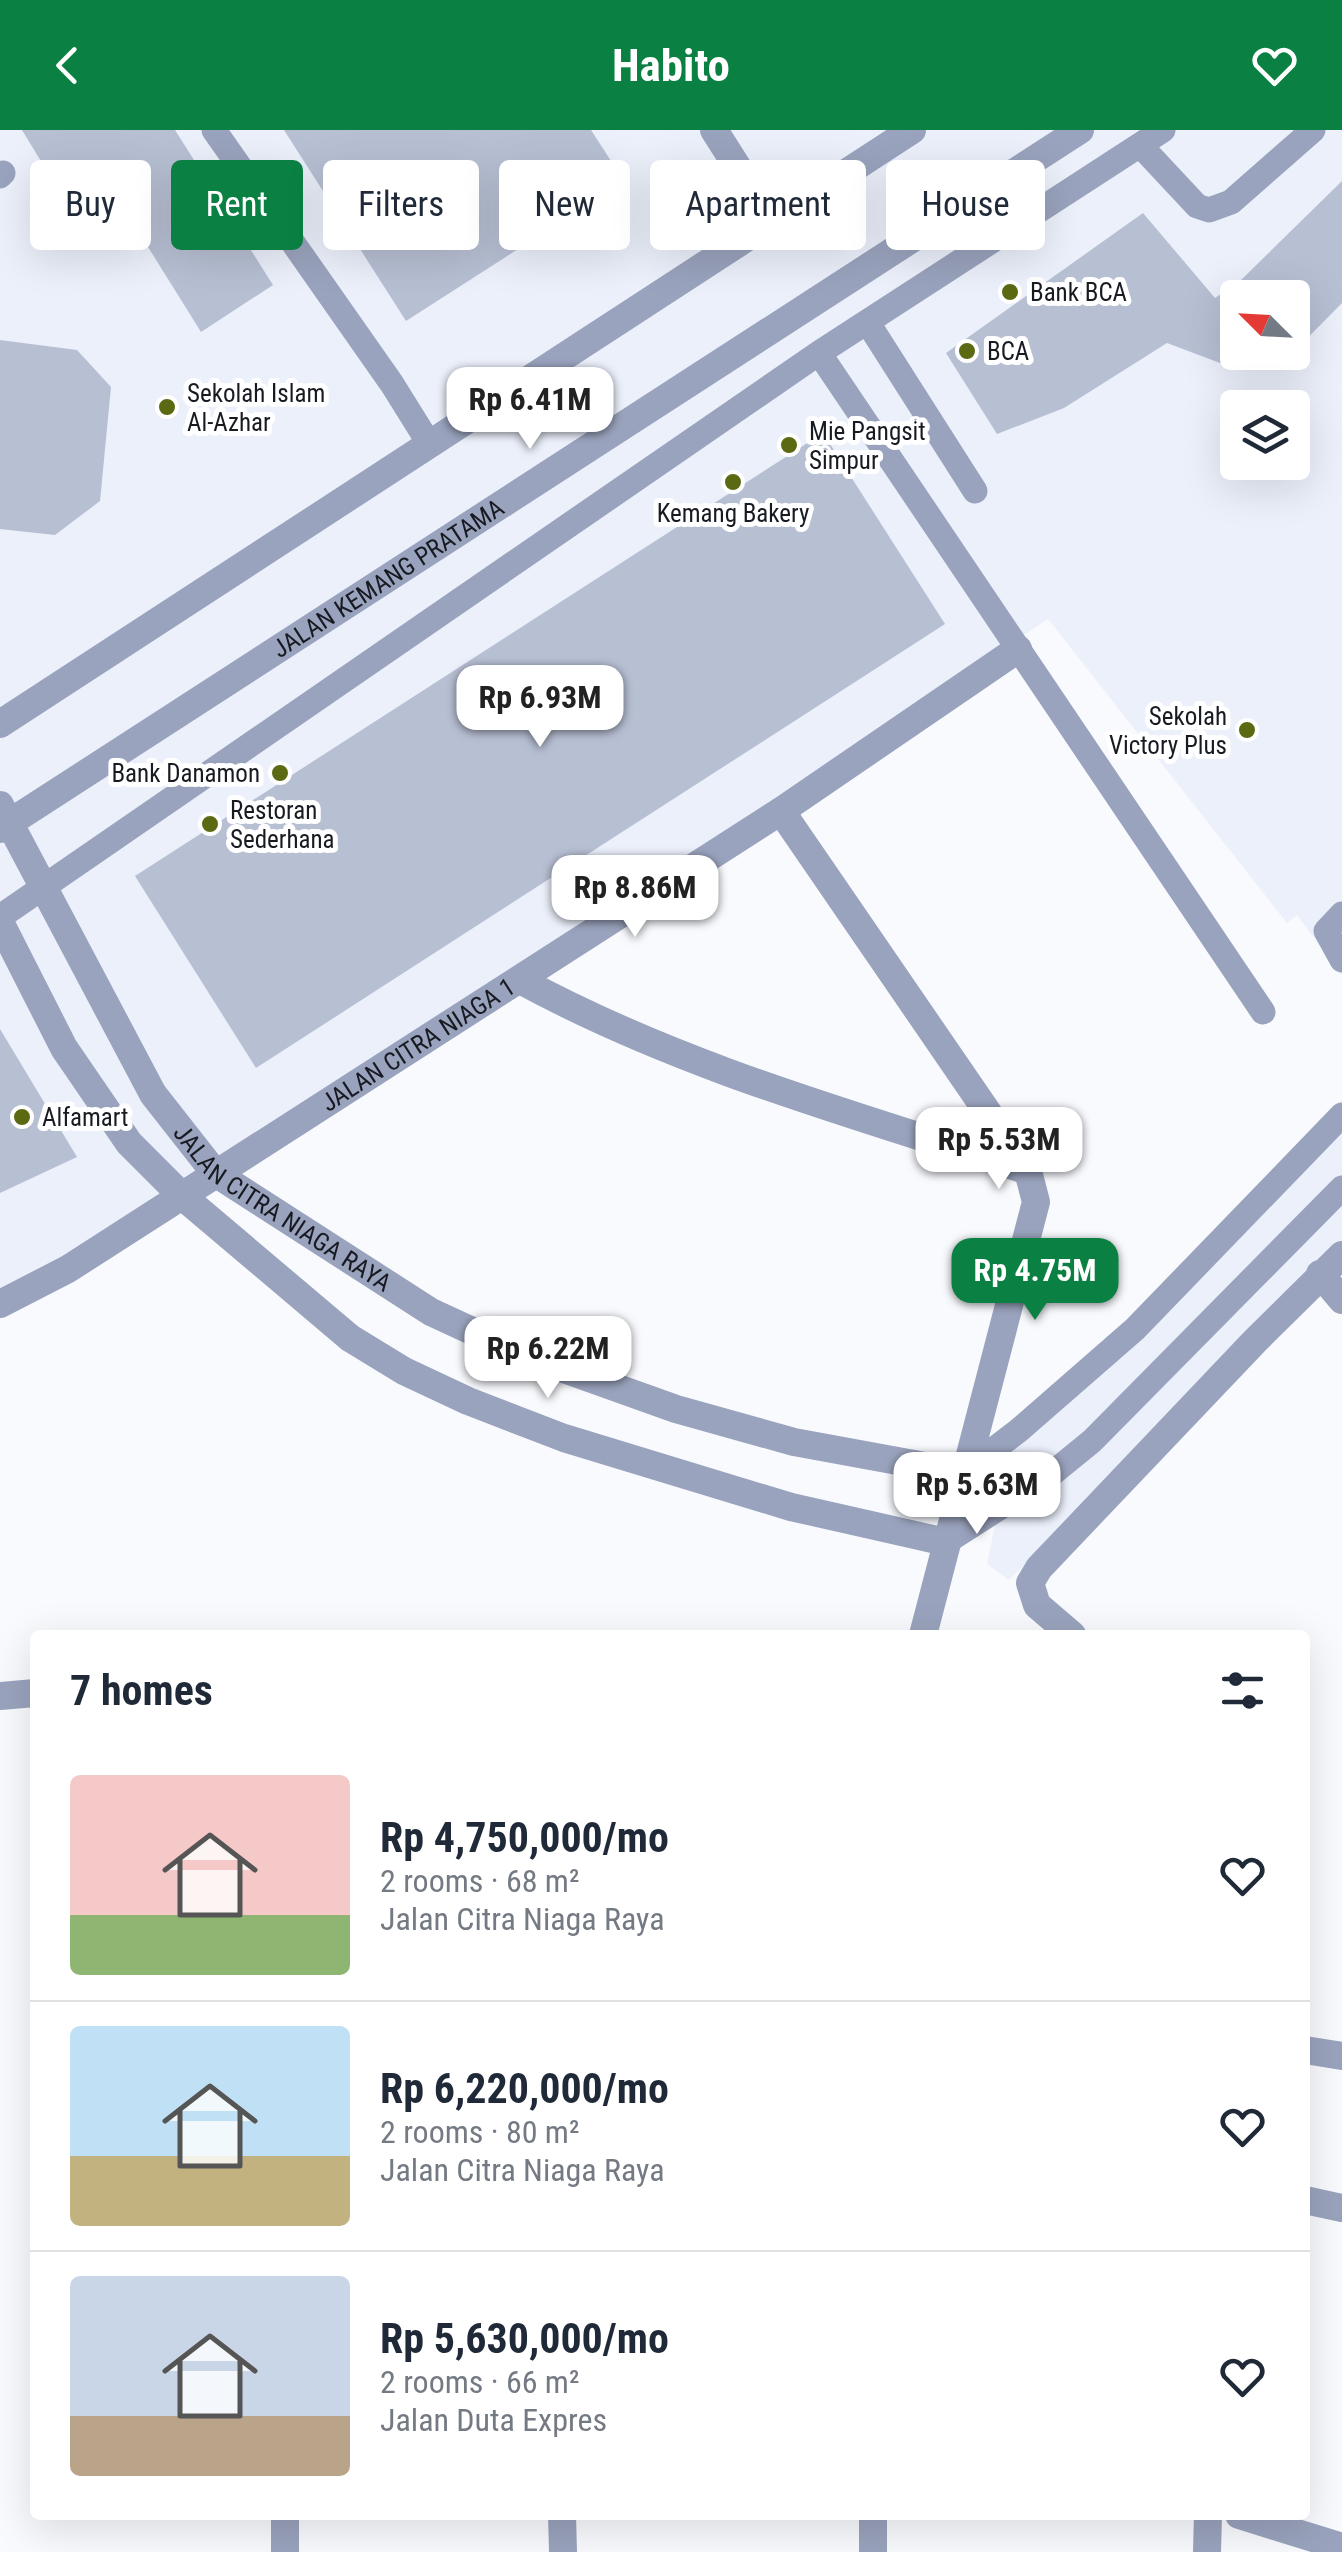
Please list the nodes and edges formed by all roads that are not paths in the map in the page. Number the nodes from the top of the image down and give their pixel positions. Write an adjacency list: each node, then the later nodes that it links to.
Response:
1 (214, 130): 13 (lane)
2 (714, 130): 8 (street)
3 (912, 130): 9 (street)
4 (1080, 130): 18 (street, JALAN KEMANG PRATAMA)
5 (1163, 130): 7 (lane)
6 (1312, 130): 7 (lane)
7 (1140, 145): 11 (lane)
8 (733, 160)
9 (866, 161)
10 (730, 250): 13 (street)
11 (868, 324): 12 (lane); 14 (lane)
12 (819, 353): 15 (lane); 19 (lane)
13 (430, 445): 16 (street)
14 (974, 491)
15 (1018, 648): 17 (street, JALAN CITRA NIAGA 1); 24 (lane)
16 (0, 724)
17 (781, 812): 23 (street, JALAN CITRA NIAGA 1); 26 (street)
18 (3, 819): 19 (street, JALAN CITRA NIAGA RAYA)
19 (44, 889): 21 (lane); 27 (street, JALAN CITRA NIAGA RAYA)
20 (1342, 914): 22 (lane)
21 (0, 920): 29 (street, JALAN CITRA NIAGA RAYA)
22 (1342, 960)
23 (520, 980): 26 (street); 27 (street, JALAN CITRA NIAGA 1)
24 (1263, 1012)
25 (1342, 1116): 34 (lane)
26 (1028, 1171): 34 (street)
27 (215, 1172): 29 (street, JALAN CITRA NIAGA 1); 34 (street, JALAN CITRA NIAGA RAYA)
28 (1342, 1188): 35 (lane)
29 (182, 1195): 33 (street, JALAN CITRA NIAGA 1); 35 (street, JALAN CITRA NIAGA RAYA)
30 (1342, 1255): 31 (street)
31 (1320, 1274): 32 (street); 37 (street)
32 (1342, 1300)
33 (0, 1304)
34 (963, 1473): 35 (street)
35 (946, 1542): 36 (street)
36 (924, 1630)
37 (1066, 1630)
38 (30, 1693): 39 (street)
39 (0, 1696)
40 (1310, 2051): 41 (street)
41 (1342, 2056)
42 (1310, 2201): 43 (street)
43 (1342, 2208)
44 (284, 2520): 50 (street)
45 (562, 2520): 51 (street)
46 (873, 2520): 52 (street)
47 (1208, 2520): 53 (street)
48 (1255, 2520): 49 (street)
49 (1342, 2548)
50 (285, 2552)
51 (563, 2552)
52 (873, 2552)
53 (1207, 2552)

